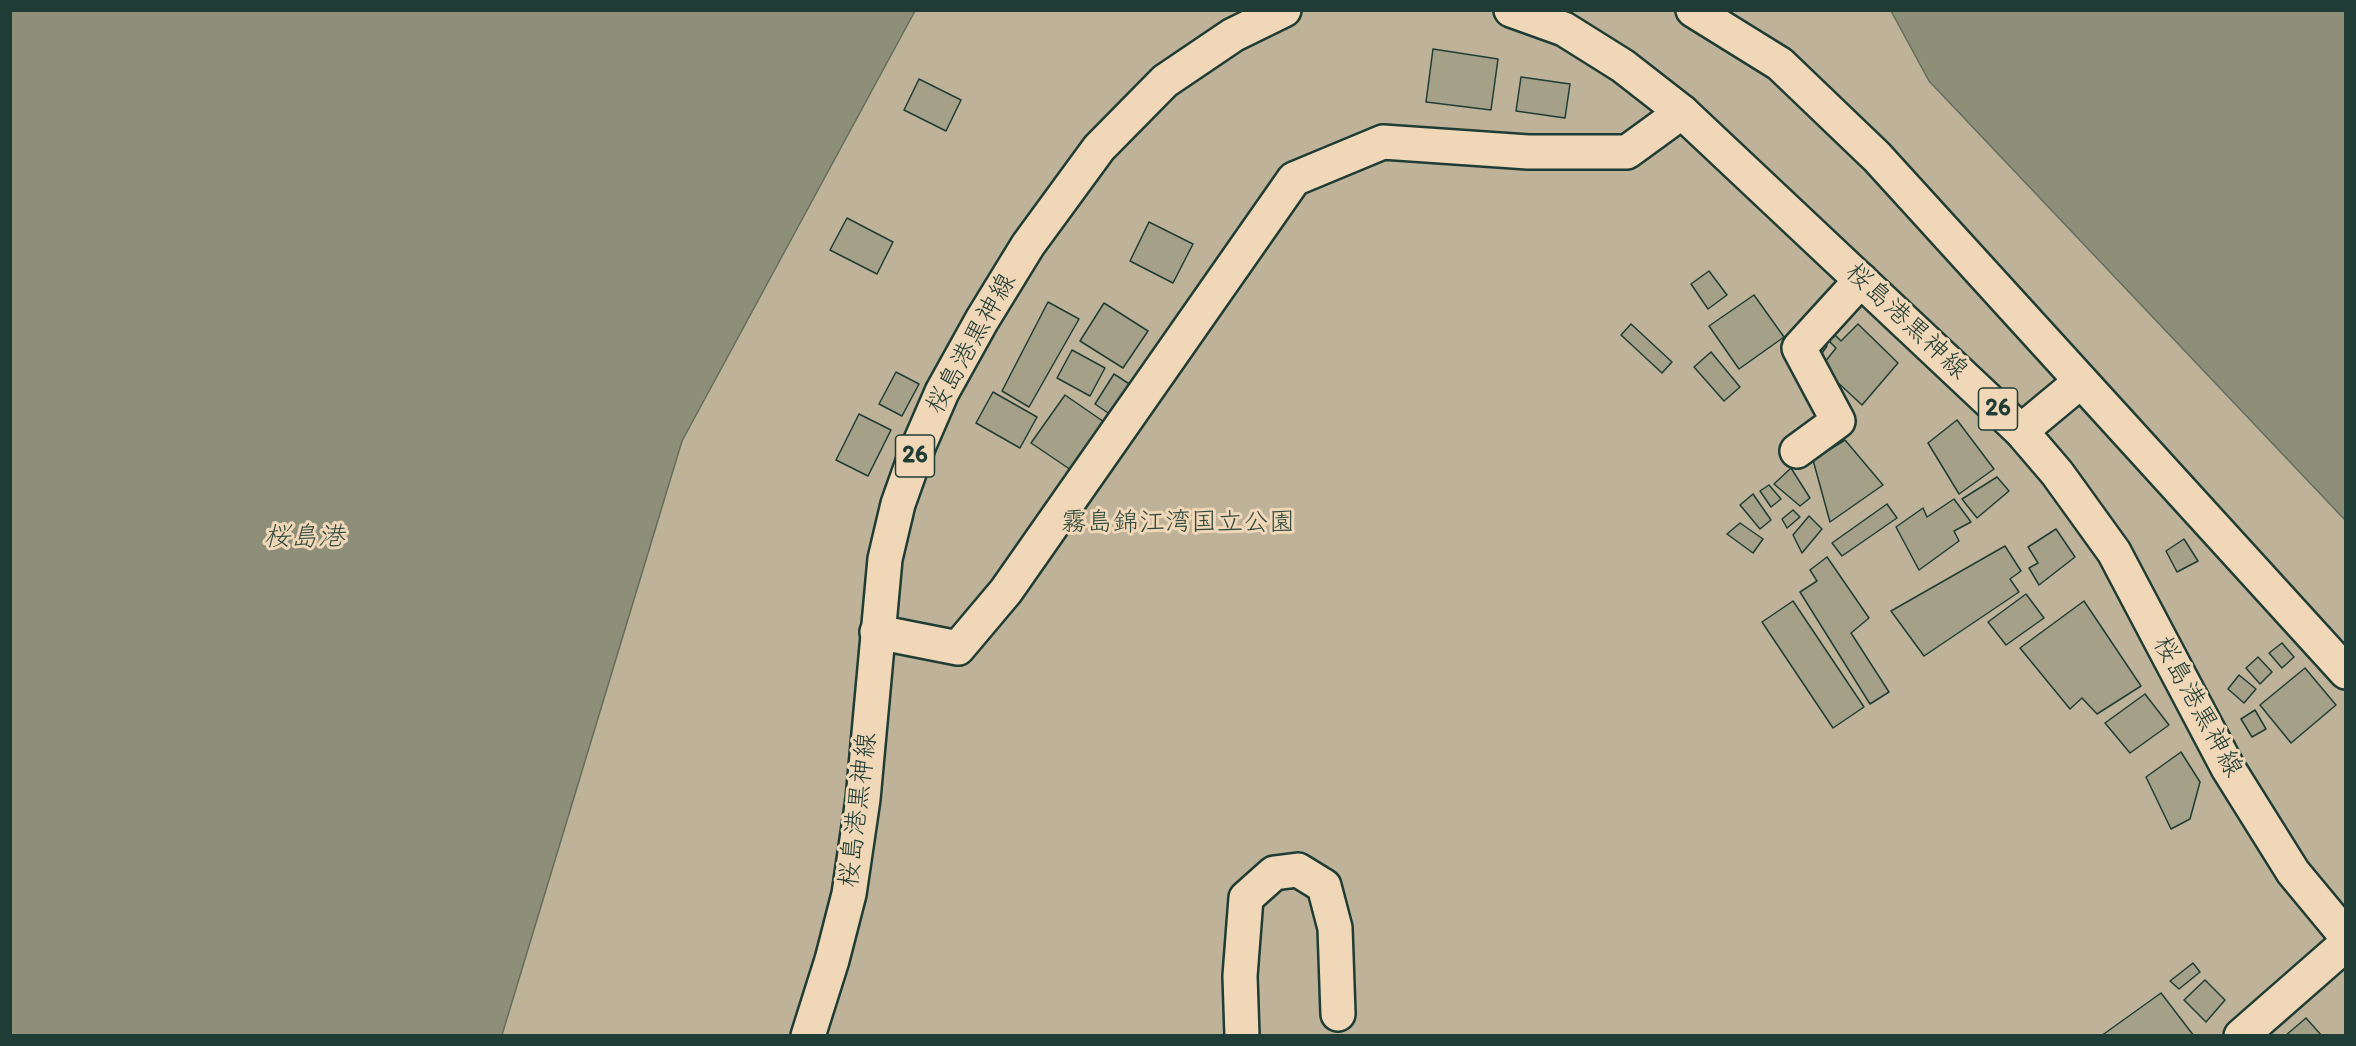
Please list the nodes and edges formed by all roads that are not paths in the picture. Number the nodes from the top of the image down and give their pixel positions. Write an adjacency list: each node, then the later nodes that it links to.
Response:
1 (1284, 10): 9 (main road, 桜島港黒神線 / 26)
2 (1511, 10): 4 (main road, 桜島港黒神線 / 26)
3 (1693, 10): 6 (main road)
4 (1682, 112): 5 (main road, 桜島港黒神線 / 26); 9 (main road)
5 (1861, 280): 7 (main road, 桜島港黒神線 / 26); 8 (main road)
6 (2080, 382): 7 (main road); 10 (main road)
7 (2021, 431): 11 (main road, 桜島港黒神線 / 26)
8 (1797, 451)
9 (877, 632): 14 (main road, 桜島港黒神線 / 26)
10 (2346, 672)
11 (2346, 936)
12 (2346, 944): 16 (main road)
13 (1338, 1014): 15 (main road)
14 (808, 1035)
15 (1242, 1035)
16 (2241, 1035)

